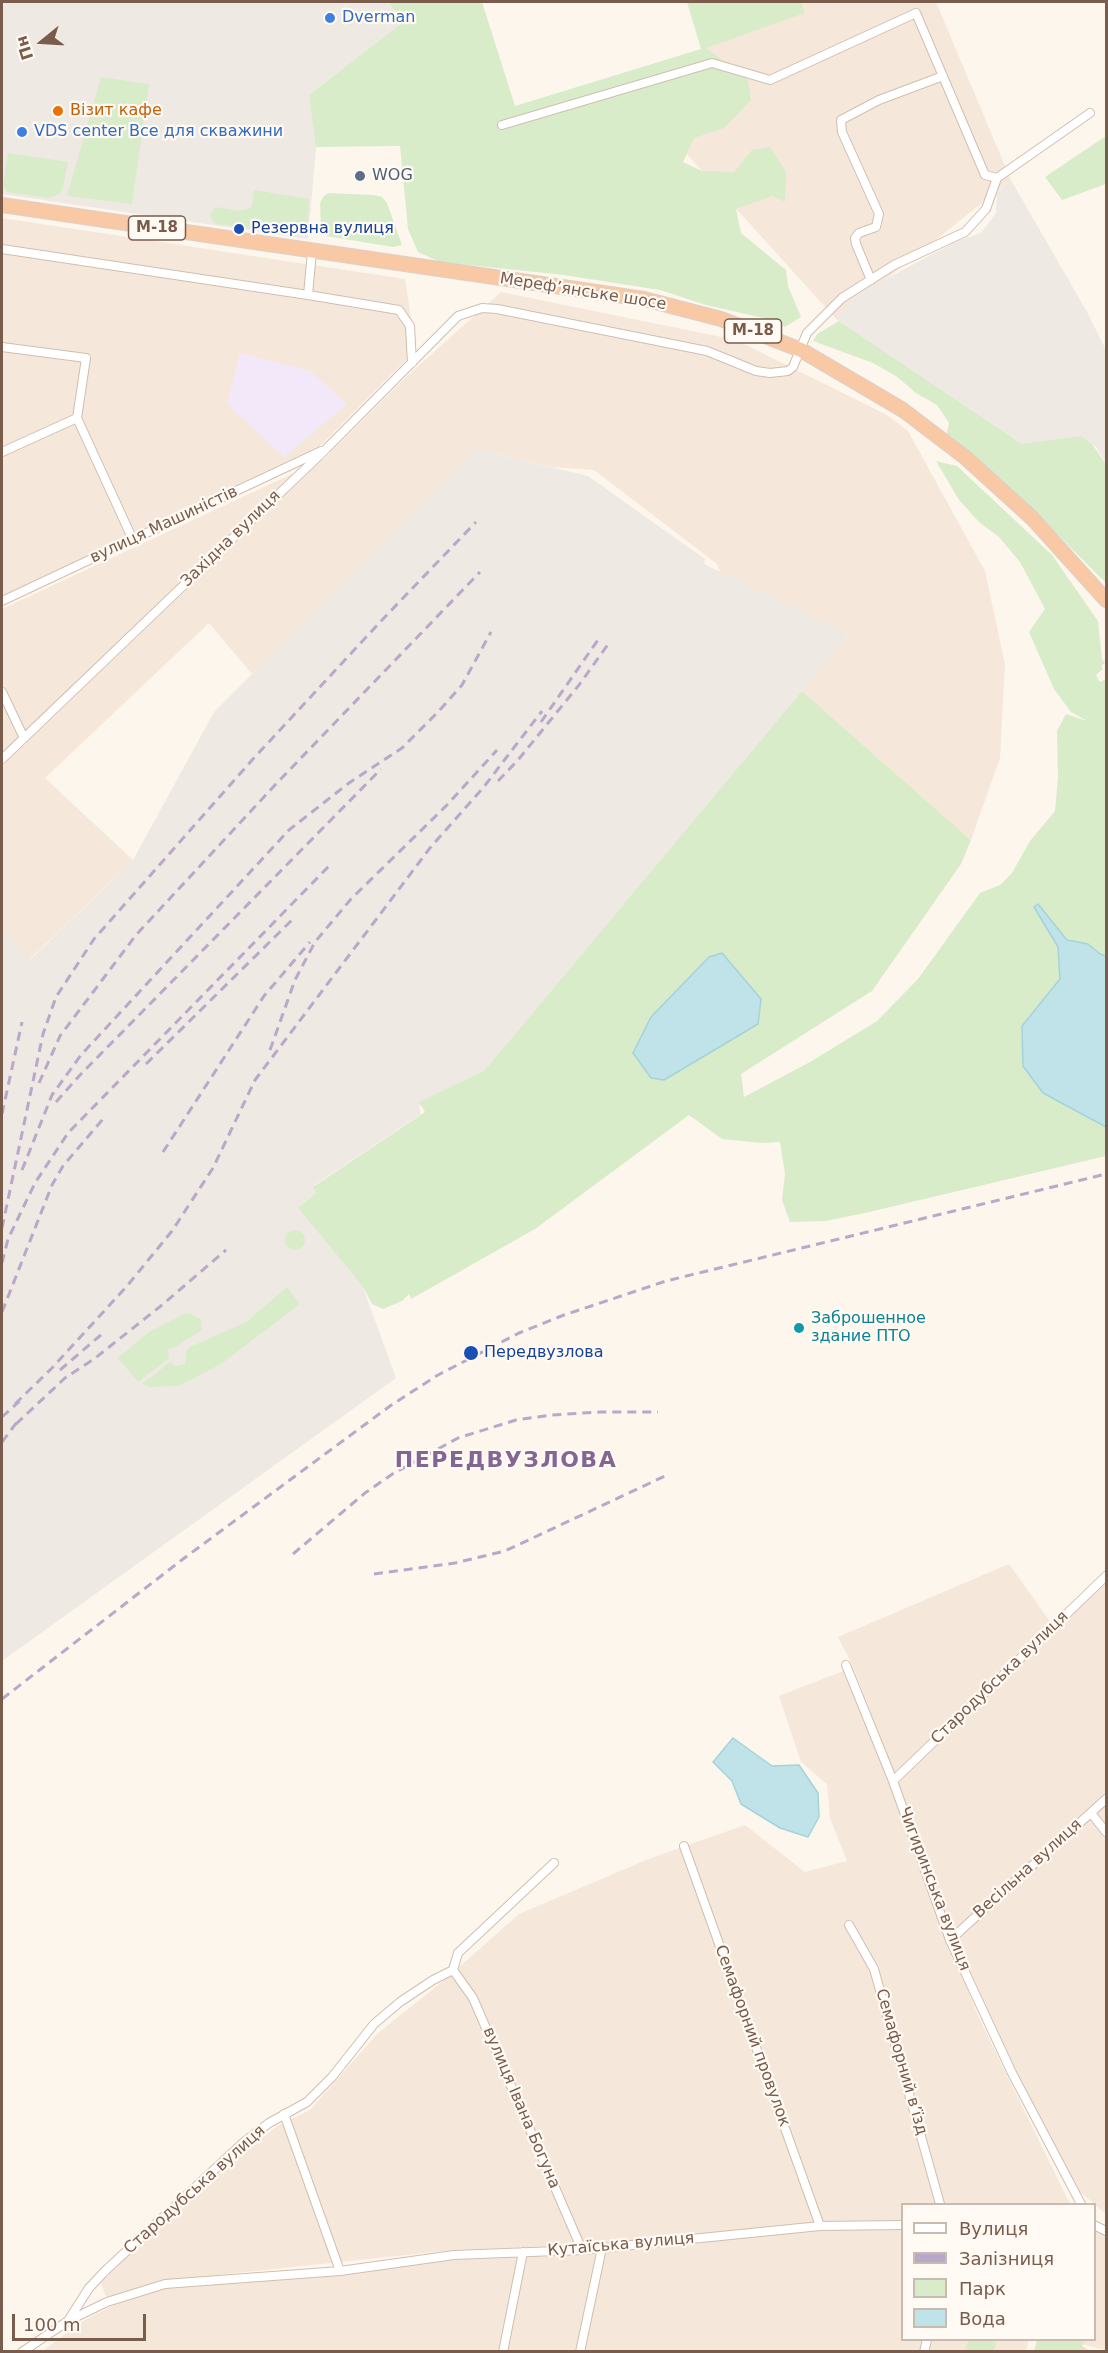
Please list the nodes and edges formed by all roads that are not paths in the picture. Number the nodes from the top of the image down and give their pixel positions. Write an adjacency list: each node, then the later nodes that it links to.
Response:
1 (943, 76): 3 (street); 4 (street); 8 (street)
2 (1090, 113): 4 (street)
3 (502, 125)
4 (996, 178): 8 (street)
5 (2, 205): 7 (highway, Мереф’янське шосе / М-18)
6 (2, 249): 9 (street)
7 (312, 251): 9 (street); 11 (highway, Мереф’янське шосе / М-18)
8 (871, 280): 11 (street)
9 (308, 295): 12 (street)
10 (2, 347): 13 (street)
11 (801, 350): 12 (street, Західна вулиця); 17 (highway, Мереф’янське шосе / М-18)
12 (412, 363): 14 (street, Західна вулиця)
13 (77, 418): 15 (street); 16 (street)
14 (326, 449): 16 (street, вулиця Машиністів); 20 (street, Західна вулиця)
15 (2, 453)
16 (133, 540): 18 (street, вулиця Машиністів)
17 (1107, 600)
18 (2, 601)
19 (2, 692): 20 (street)
20 (24, 738): 21 (street, Західна вулиця)
21 (2, 759)
22 (1107, 1576): 24 (street, Стародубська вулиця)
23 (846, 1665): 24 (street, Чигиринська вулиця)
24 (893, 1781): 31 (street, Чигиринська вулиця)
25 (1107, 1799): 26 (street, Весільна вулиця)
26 (1091, 1813): 27 (street); 31 (street, Весільна вулиця)
27 (1107, 1832)
28 (684, 1846): 37 (street, Семафорний провулок)
29 (554, 1863): 32 (street)
30 (849, 1925): 34 (street, Семафорний в’їзд)
31 (950, 1940): 35 (street, Чигиринська вулиця)
32 (453, 1970): 33 (street, Стародубська вулиця); 39 (street, вулиця Івана Богуна)
33 (284, 2114): 41 (street); 42 (street, Стародубська вулиця)
34 (939, 2203)
35 (1080, 2203)
36 (901, 2225): 37 (street, Кутаїська вулиця)
37 (820, 2226): 38 (street, Кутаїська вулиця)
38 (602, 2248): 39 (street, Кутаїська вулиця); 45 (street)
39 (582, 2250): 40 (street, Кутаїська вулиця)
40 (523, 2252): 41 (street, Кутаїська вулиця); 44 (street)
41 (340, 2271): 42 (street, Кутаїська вулиця)
42 (68, 2320): 43 (street, Стародубська вулиця)
43 (22, 2352)
44 (503, 2352)
45 (580, 2352)

